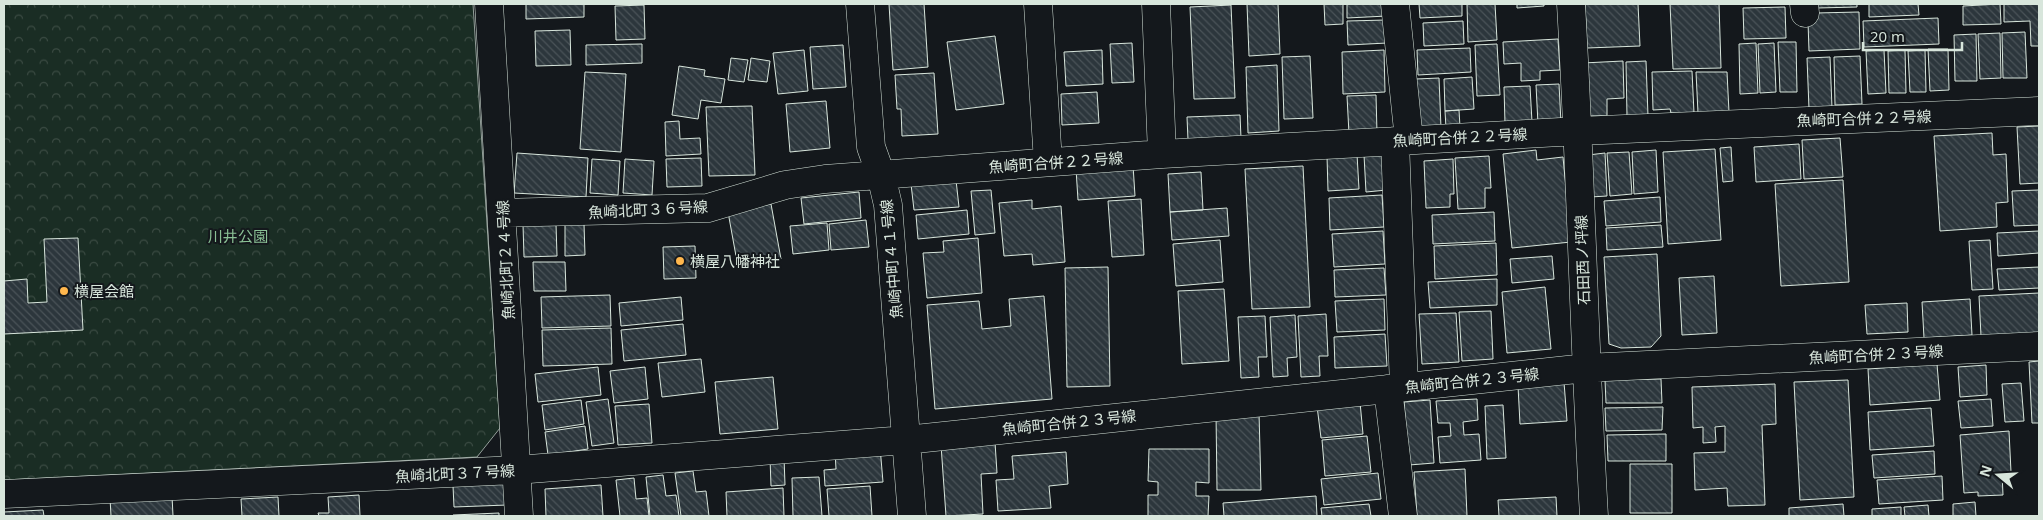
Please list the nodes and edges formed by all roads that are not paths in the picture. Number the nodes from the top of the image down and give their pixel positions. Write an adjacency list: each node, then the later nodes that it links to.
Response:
1 (489, 4): 13 (street, 魚崎北町２４号線)
2 (860, 4): 12 (street, 魚崎中町４１号線)
3 (1038, 4): 11 (street)
4 (1156, 4): 10 (street)
5 (1395, 4): 9 (street)
6 (1571, 4): 8 (street, 石田西ノ坪線)
7 (2039, 111): 8 (street, 魚崎町合併２２号線)
8 (1579, 131): 9 (street, 魚崎町合併２２号線); 15 (street, 石田西ノ坪線)
9 (1402, 141): 10 (street, 魚崎町合併２２号線); 16 (street)
10 (1162, 154): 11 (street, 魚崎町合併２２号線)
11 (1048, 162): 12 (street, 魚崎町合併２２号線)
12 (881, 175): 13 (street, 魚崎北町３６号線); 17 (street, 魚崎中町４１号線)
13 (502, 213): 18 (street, 魚崎北町２４号線)
14 (2039, 346): 15 (street, 魚崎町合併２３号線)
15 (1586, 368): 16 (street, 魚崎町合併２３号線); 23 (street, 石田西ノ坪線)
16 (1396, 388): 17 (street, 魚崎町合併２３号線); 22 (street)
17 (906, 440): 18 (street, 魚崎北町３７号線); 21 (street, 魚崎中町４１号線)
18 (516, 470): 19 (street, 魚崎北町３７号線); 20 (street, 魚崎北町２４号線)
19 (4, 494)
20 (519, 516)
21 (912, 516)
22 (1403, 516)
23 (1594, 516)

